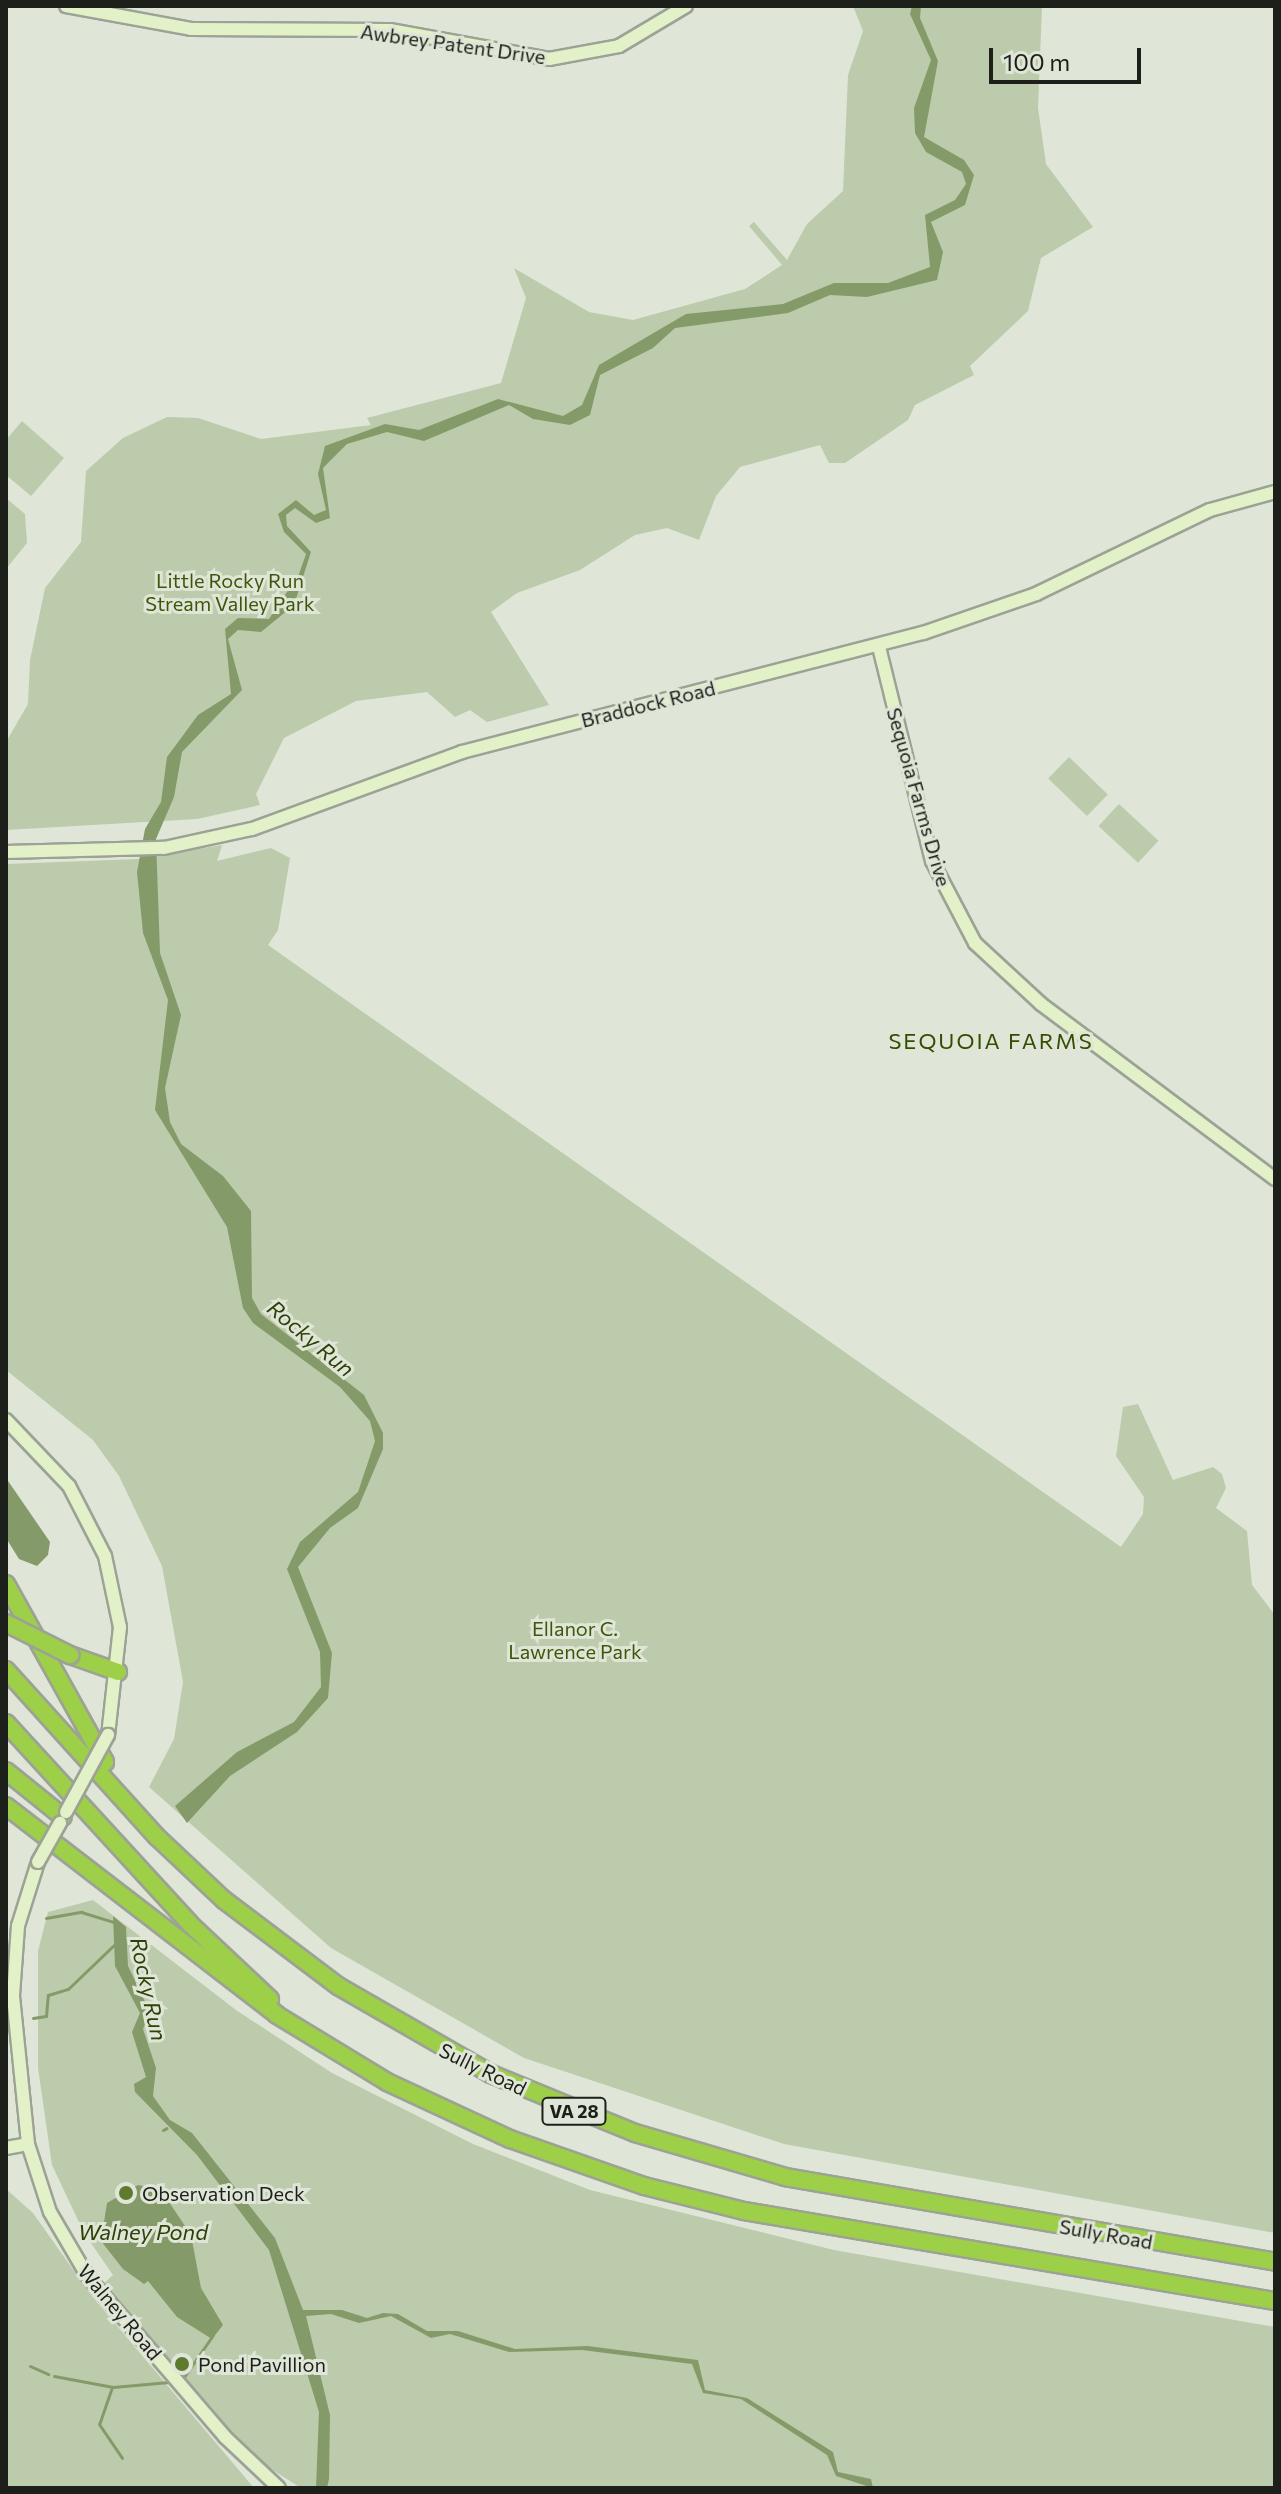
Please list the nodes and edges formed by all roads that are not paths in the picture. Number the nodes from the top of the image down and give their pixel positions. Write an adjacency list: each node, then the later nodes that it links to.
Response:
1 (66, 6): 2 (main road, Awbrey Patent Drive)
2 (686, 6)
3 (1275, 492): 4 (main road, Braddock Road)
4 (879, 647): 5 (main road, Braddock Road); 6 (main road, Sequoia Farms Drive)
5 (6, 852)
6 (1275, 1179)
7 (6, 1420): 11 (main road)
8 (6, 1584): 16 (highway)
9 (6, 1623): 11 (highway, bridge)
10 (6, 1670): 16 (highway, Sully Road / VA 28)
11 (118, 1672): 15 (main road, bridge)
12 (6, 1723): 17 (highway)
13 (6, 1771): 15 (highway)
14 (6, 1806): 17 (highway, Sully Road / VA 28)
15 (63, 1817): 18 (main road, Walney Road, bridge)
16 (156, 1836): 20 (highway, Sully Road / VA 28)
17 (353, 2061): 21 (highway, Sully Road / VA 28)
18 (28, 2144): 19 (main road); 22 (main road, Walney Road)
19 (6, 2148)
20 (1275, 2262)
21 (1275, 2301)
22 (279, 2488)

